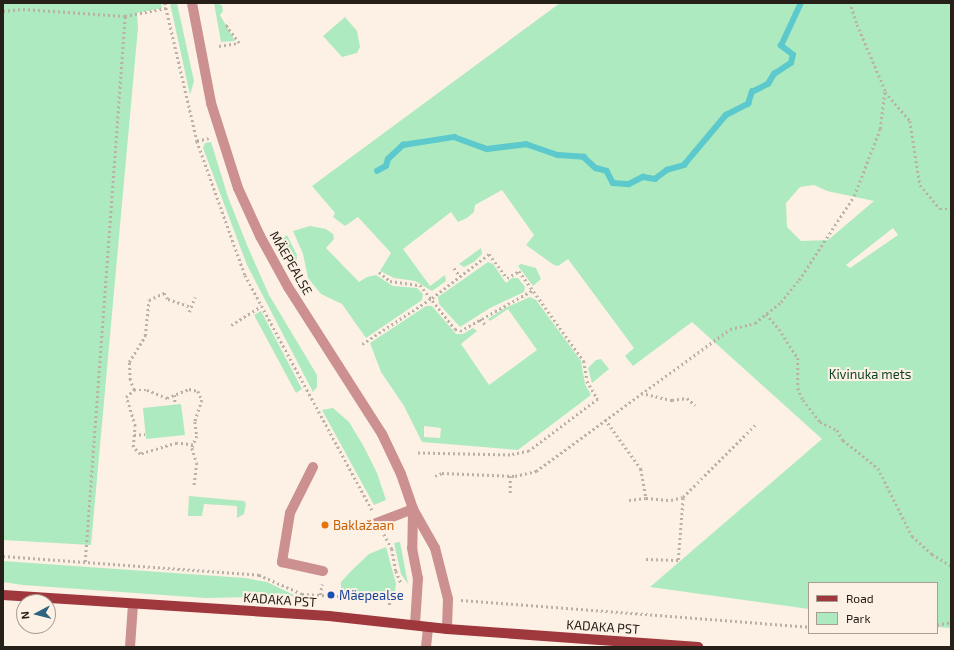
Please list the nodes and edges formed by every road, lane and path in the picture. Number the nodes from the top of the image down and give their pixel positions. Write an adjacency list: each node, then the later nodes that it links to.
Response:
1 (165, 3): 4 (path)
2 (192, 3): 46 (street, MÄEPEALSE)
3 (850, 3): 9 (path)
4 (166, 8): 6 (path); 11 (path)
5 (3, 11): 6 (path)
6 (125, 16): 50 (path)
7 (230, 23): 8 (path)
8 (219, 46)
9 (885, 91): 12 (path); 22 (path)
10 (209, 138): 11 (path)
11 (196, 141): 19 (path)
12 (951, 210)
13 (454, 268): 15 (path)
14 (379, 272): 18 (path)
15 (460, 276): 16 (path); 18 (path)
16 (533, 290): 23 (path); 37 (path)
17 (195, 296): 20 (path)
18 (432, 298): 23 (path); 26 (path)
19 (262, 306): 25 (path); 47 (path)
20 (190, 307): 21 (path); 27 (path)
21 (189, 312)
22 (766, 314): 28 (path); 51 (path)
23 (480, 319): 24 (path)
24 (485, 324)
25 (231, 325)
26 (362, 344)
27 (134, 390): 29 (path); 35 (path)
28 (641, 393): 31 (path); 32 (path)
29 (175, 395): 30 (path); 36 (path)
30 (176, 405)
31 (695, 405)
32 (605, 419): 40 (path); 44 (path)
33 (756, 424): 43 (path)
34 (145, 434): 35 (path)
35 (134, 435): 36 (path)
36 (193, 445): 41 (path)
37 (418, 453)
38 (314, 467): 52 (street)
39 (435, 476): 40 (path)
40 (510, 476): 42 (path)
41 (194, 486)
42 (510, 493)
43 (683, 497): 44 (path); 49 (path)
44 (646, 498): 45 (path)
45 (628, 500)
46 (413, 508): 47 (street); 61 (street); 65 (street, MÄEPEALSE)
47 (376, 523): 54 (path)
48 (3, 556): 50 (path)
49 (646, 559)
50 (86, 562): 56 (path)
51 (951, 566)
52 (323, 571)
53 (3, 595): 58 (main road, KADAKA PST)
54 (402, 595): 55 (path); 56 (path)
55 (408, 595)
56 (390, 599): 59 (path)
57 (460, 600): 64 (path)
58 (133, 604): 61 (main road, KADAKA PST); 66 (street)
59 (389, 605)
60 (951, 622): 62 (path)
61 (415, 625): 63 (main road, KADAKA PST)
62 (938, 625)
63 (428, 627): 65 (main road, KADAKA PST); 67 (street)
64 (808, 627)
65 (447, 629): 68 (main road, KADAKA PST)
66 (130, 647)
67 (426, 647)
68 (698, 647)

